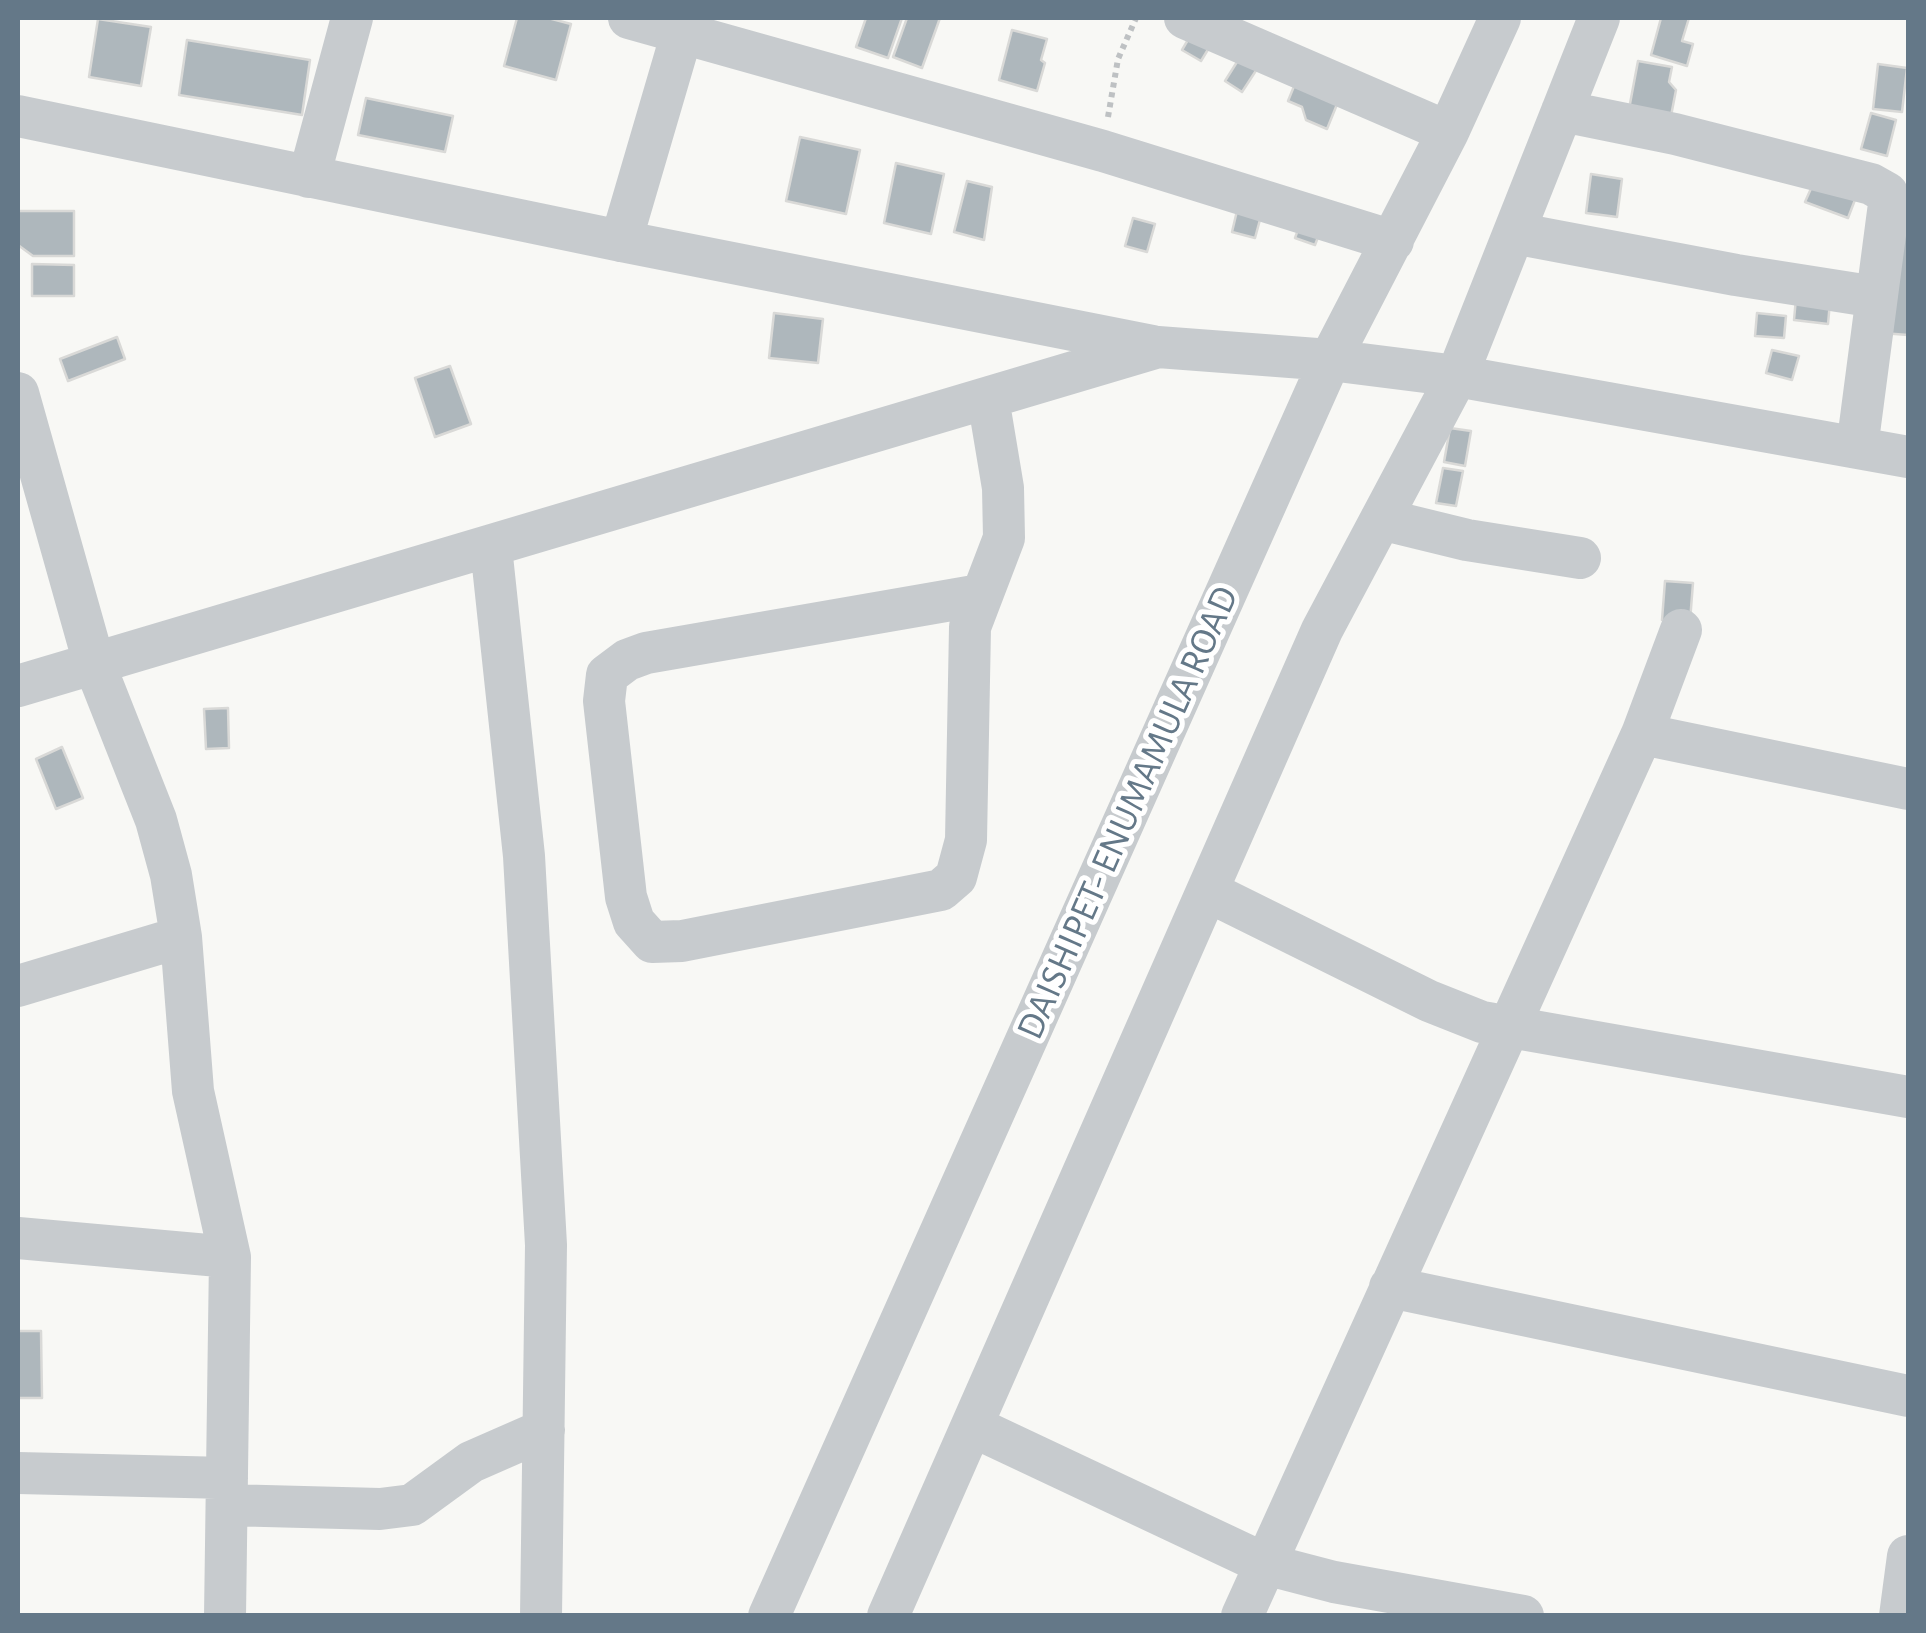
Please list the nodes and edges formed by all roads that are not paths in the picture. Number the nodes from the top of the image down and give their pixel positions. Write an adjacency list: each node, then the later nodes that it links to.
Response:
1 (352, 18): 10 (street)
2 (629, 18): 6 (street)
3 (1185, 18): 9 (street)
4 (1500, 18): 9 (street, DAISHIPET- ENUMAMULA ROAD)
5 (1599, 18): 7 (street)
6 (682, 34): 12 (street); 13 (street)
7 (1562, 111): 11 (street); 14 (street)
8 (18, 116): 10 (street)
9 (1448, 132): 13 (street, DAISHIPET- ENUMAMULA ROAD)
10 (309, 176): 12 (street)
11 (1514, 233): 14 (street); 17 (street)
12 (622, 241): 15 (street)
13 (1393, 241): 16 (street, DAISHIPET- ENUMAMULA ROAD)
14 (1876, 298): 20 (street)
15 (1158, 347): 16 (street); 19 (street)
16 (1330, 360): 17 (street); 48 (street, DAISHIPET- ENUMAMULA ROAD)
17 (1458, 376): 20 (street); 22 (street)
18 (18, 393): 27 (street)
19 (988, 398): 23 (street); 25 (street)
20 (1857, 448): 21 (street)
21 (1908, 458)
22 (1381, 519): 24 (street); 31 (street)
23 (491, 547): 27 (street); 41 (street)
24 (1580, 558)
25 (980, 596): 25 (street)
26 (1681, 630): 29 (street)
27 (94, 663): 28 (street); 32 (street)
28 (18, 686)
29 (1642, 734): 30 (street); 34 (street)
30 (1908, 789)
31 (1207, 891): 34 (street); 40 (street)
32 (181, 937): 33 (street); 37 (street)
33 (18, 986)
34 (1509, 1027): 35 (street); 38 (street)
35 (1908, 1098)
36 (18, 1238): 37 (street)
37 (230, 1257): 43 (street)
38 (1390, 1288): 39 (street); 45 (street)
39 (1908, 1396)
40 (972, 1426): 45 (street); 49 (street)
41 (544, 1430): 43 (street); 47 (street)
42 (18, 1473): 43 (street)
43 (227, 1492): 46 (street)
44 (1908, 1556): 52 (street)
45 (1265, 1564): 50 (street); 51 (street)
46 (225, 1616)
47 (541, 1616)
48 (769, 1616)
49 (888, 1616)
50 (1242, 1616)
51 (1522, 1616)
52 (1900, 1616)

